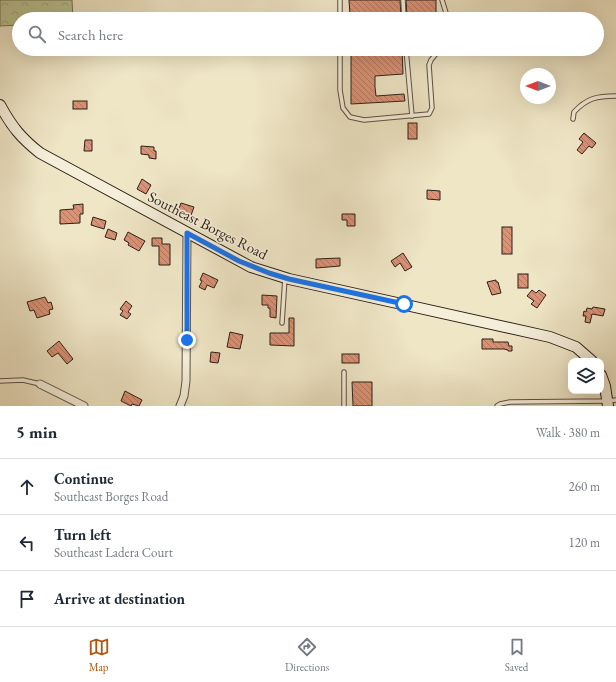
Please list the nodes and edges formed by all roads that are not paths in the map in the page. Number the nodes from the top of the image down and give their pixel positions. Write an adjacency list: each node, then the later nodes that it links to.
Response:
1 (340, 0): 4 (lane)
2 (403, 0): 5 (lane)
3 (442, 0): 6 (lane)
4 (340, 12)
5 (404, 12)
6 (446, 12)
7 (340, 56): 12 (lane)
8 (407, 56): 12 (lane)
9 (434, 56): 12 (lane)
10 (616, 96): 13 (lane)
11 (0, 105): 14 (street, Southeast Borges Road)
12 (412, 116)
13 (573, 120)
14 (187, 233): 15 (street, Southeast Borges Road); 24 (street)
15 (285, 278): 16 (lane); 17 (street, Southeast Borges Road)
16 (282, 323)
17 (589, 358)
18 (344, 372): 25 (lane)
19 (0, 381): 21 (lane)
20 (604, 383): 22 (street)
21 (40, 384): 23 (street)
22 (611, 403): 26 (lane)
23 (84, 406)
24 (180, 406)
25 (344, 406)
26 (497, 406)

